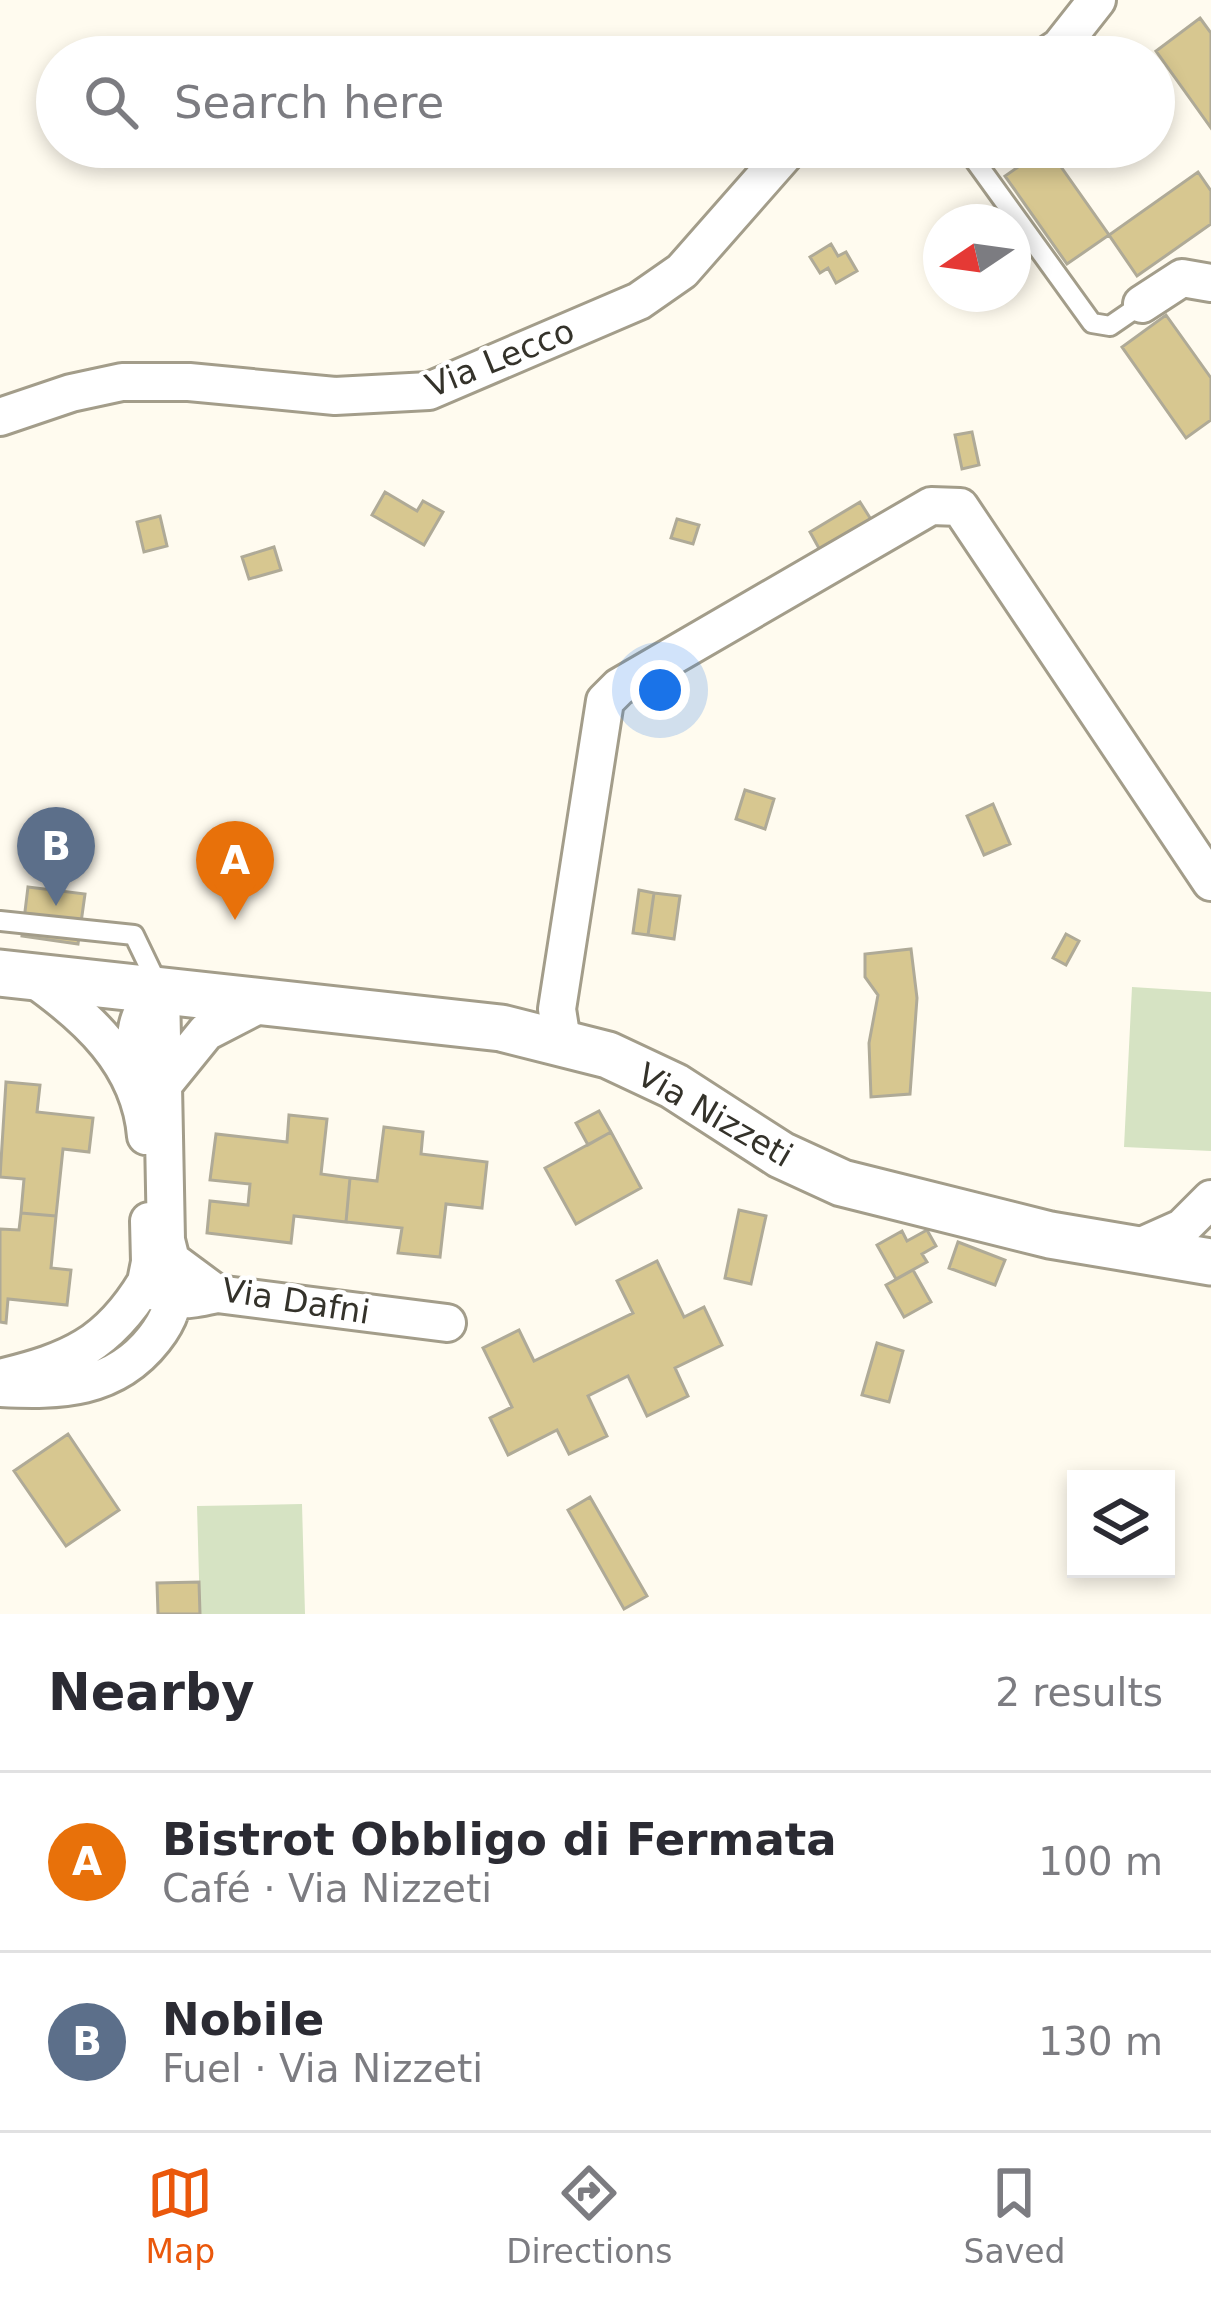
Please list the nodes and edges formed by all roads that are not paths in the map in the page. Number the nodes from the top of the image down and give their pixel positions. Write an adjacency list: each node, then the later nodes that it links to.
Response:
1 (1096, 0): 2 (street)
2 (1068, 36)
3 (772, 168): 7 (street, Via Lecco)
4 (980, 168): 6 (lane)
5 (1211, 284): 6 (street)
6 (1142, 304)
7 (0, 416)
8 (1211, 882): 13 (street)
9 (0, 921): 11 (lane)
10 (15, 975): 11 (street, Via Nizzeti); 14 (street)
11 (161, 991): 12 (street, Via Nizzeti); 14 (street)
12 (262, 1004): 13 (street, Via Nizzeti); 14 (street)
13 (562, 1041): 16 (street, Via Nizzeti)
14 (153, 1095): 18 (street)
15 (1211, 1199): 16 (street)
16 (1135, 1249): 17 (street, Via Nizzeti)
17 (1211, 1262)
18 (160, 1276): 19 (street, Via Dafni); 20 (street); 21 (street)
19 (447, 1323)
20 (0, 1378)
21 (0, 1388)

